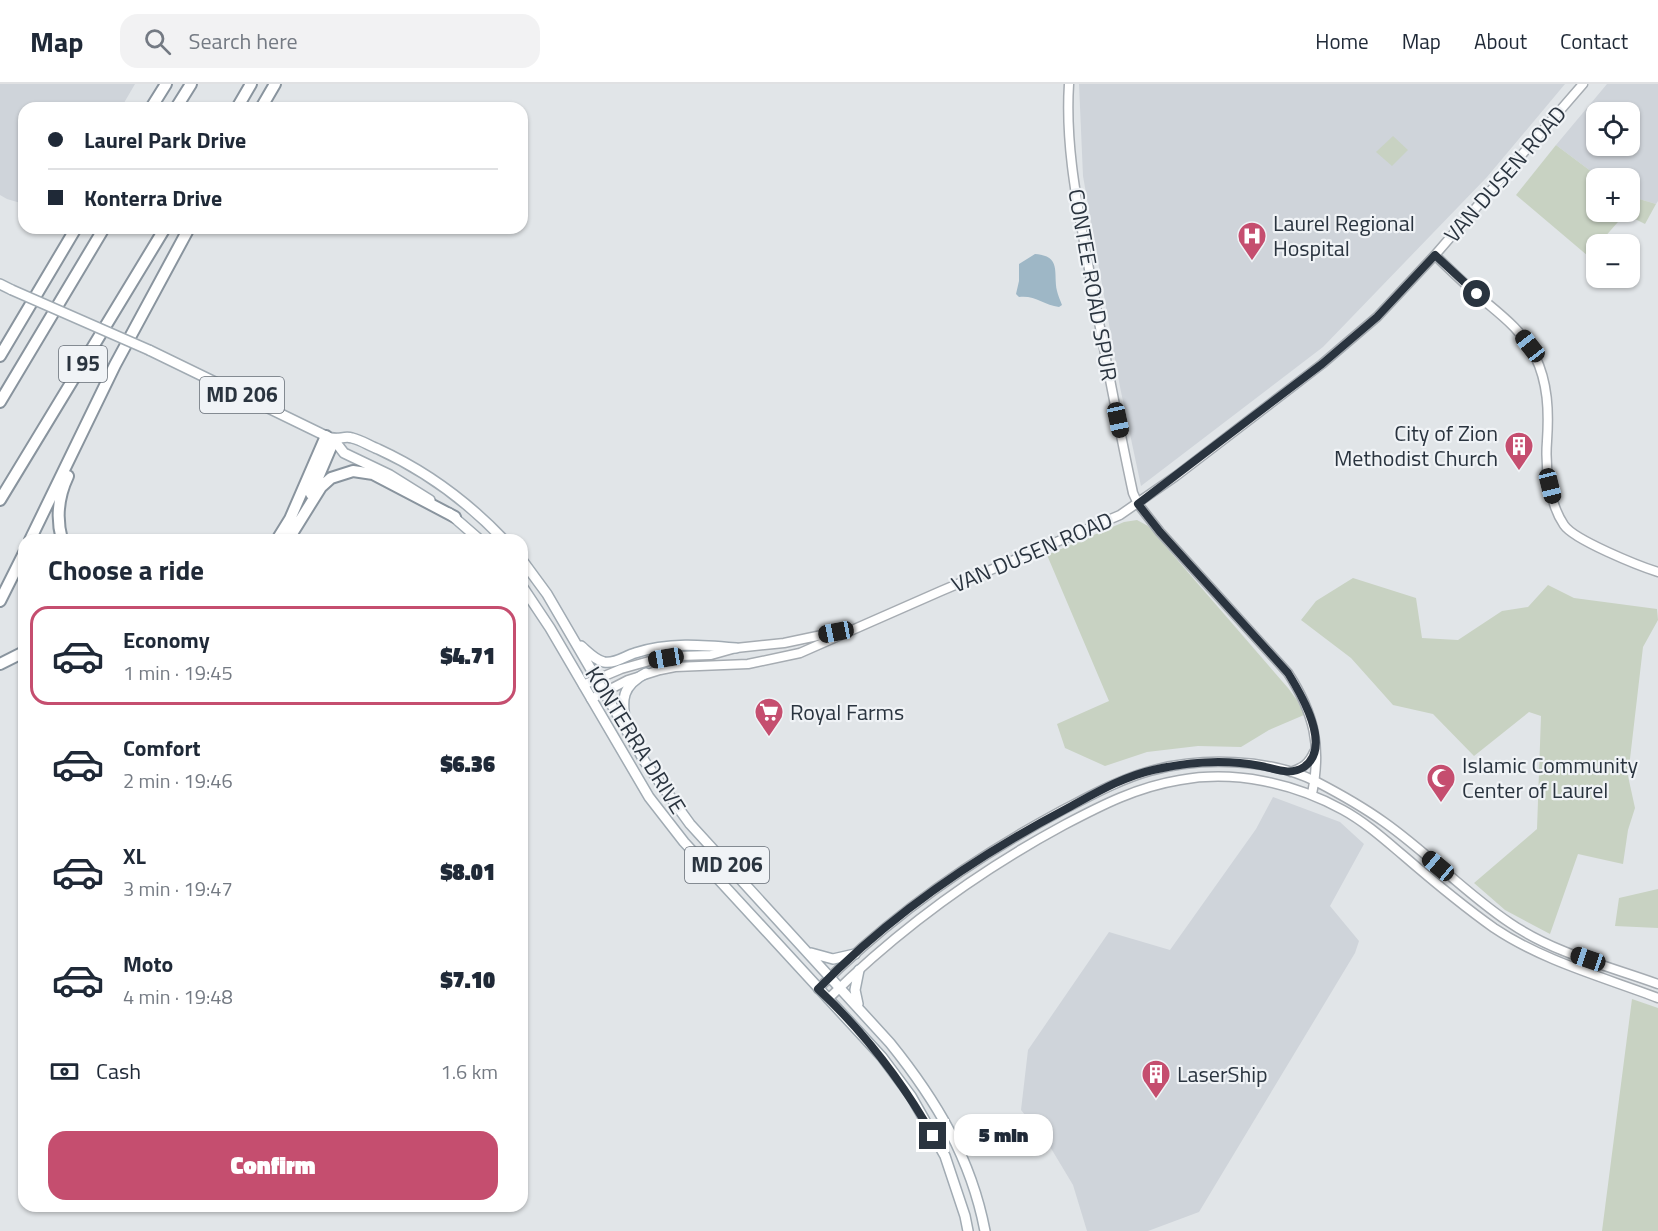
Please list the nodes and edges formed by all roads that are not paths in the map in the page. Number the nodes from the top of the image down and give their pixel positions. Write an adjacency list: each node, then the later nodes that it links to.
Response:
1 (160, 84): 9 (highway)
2 (166, 84): 10 (highway)
3 (186, 84): 11 (highway)
4 (191, 84): 12 (highway)
5 (251, 84): 13 (highway)
6 (275, 84): 14 (highway)
7 (1069, 84): 26 (street, CONTEE ROAD SPUR)
8 (1583, 84): 19 (street, VAN DUSEN ROAD)
9 (150, 102)
10 (155, 102)
11 (178, 102)
12 (179, 102)
13 (240, 102)
14 (264, 102)
15 (72, 234): 22 (highway)
16 (100, 234): 23 (highway, I 95)
17 (161, 234): 25 (highway, I 95)
18 (186, 234): 21 (highway)
19 (1435, 255): 26 (street, VAN DUSEN ROAD); 37 (street)
20 (0, 284): 24 (main road, MD 206, bridge)
21 (145, 306): 29 (highway); 30 (highway)
22 (0, 356)
23 (0, 402)
24 (330, 438): 27 (main road, MD 206); 28 (highway); 31 (highway); 34 (main road, MD 206)
25 (0, 500)
26 (1138, 504): 40 (street, VAN DUSEN ROAD); 51 (street, CONTEE ROAD SPUR)
27 (455, 517): 28 (highway); 33 (main road, MD 206)
28 (300, 519): 32 (highway)
29 (33, 534)
30 (61, 534)
31 (281, 534)
32 (291, 534)
33 (473, 534)
34 (498, 534)
35 (18, 565): 39 (highway)
36 (528, 568): 41 (main road, KONTERRA DRIVE / MD 206)
37 (1658, 572)
38 (528, 594): 47 (main road, KONTERRA DRIVE / MD 206)
39 (0, 601)
40 (856, 628): 42 (street, VAN DUSEN ROAD); 45 (street, VAN DUSEN ROAD)
41 (573, 638): 42 (main road); 46 (main road, KONTERRA DRIVE / MD 206)
42 (736, 648): 46 (street, VAN DUSEN ROAD)
43 (18, 655): 44 (highway)
44 (0, 664)
45 (646, 673): 48 (street, VAN DUSEN ROAD); 50 (main road)
46 (596, 678): 47 (street, VAN DUSEN ROAD); 48 (main road, KONTERRA DRIVE / MD 206)
47 (583, 685): 49 (main road, KONTERRA DRIVE / MD 206)
48 (604, 693): 49 (street, VAN DUSEN ROAD); 50 (main road, KONTERRA DRIVE / MD 206)
49 (591, 699): 61 (main road, KONTERRA DRIVE / MD 206)
50 (628, 733): 55 (main road, KONTERRA DRIVE / MD 206)
51 (1316, 746): 52 (street); 53 (street, CONTEE ROAD SPUR)
52 (1291, 772): 53 (street); 56 (street)
53 (1315, 781): 54 (street, CONTEE ROAD SPUR); 59 (street)
54 (1312, 794): 57 (street); 62 (street)
55 (806, 951): 56 (main road); 58 (main road, KONTERRA DRIVE / MD 206)
56 (855, 954): 58 (street)
57 (859, 970): 60 (street); 64 (main road)
58 (830, 976): 60 (main road, KONTERRA DRIVE / MD 206); 61 (street)
59 (1658, 984)
60 (840, 987): 63 (street); 64 (main road, KONTERRA DRIVE / MD 206)
61 (818, 989): 63 (main road, KONTERRA DRIVE / MD 206)
62 (1658, 998)
63 (828, 999): 65 (main road, KONTERRA DRIVE / MD 206)
64 (860, 1010): 66 (main road, KONTERRA DRIVE / MD 206)
65 (968, 1231)
66 (985, 1231)

